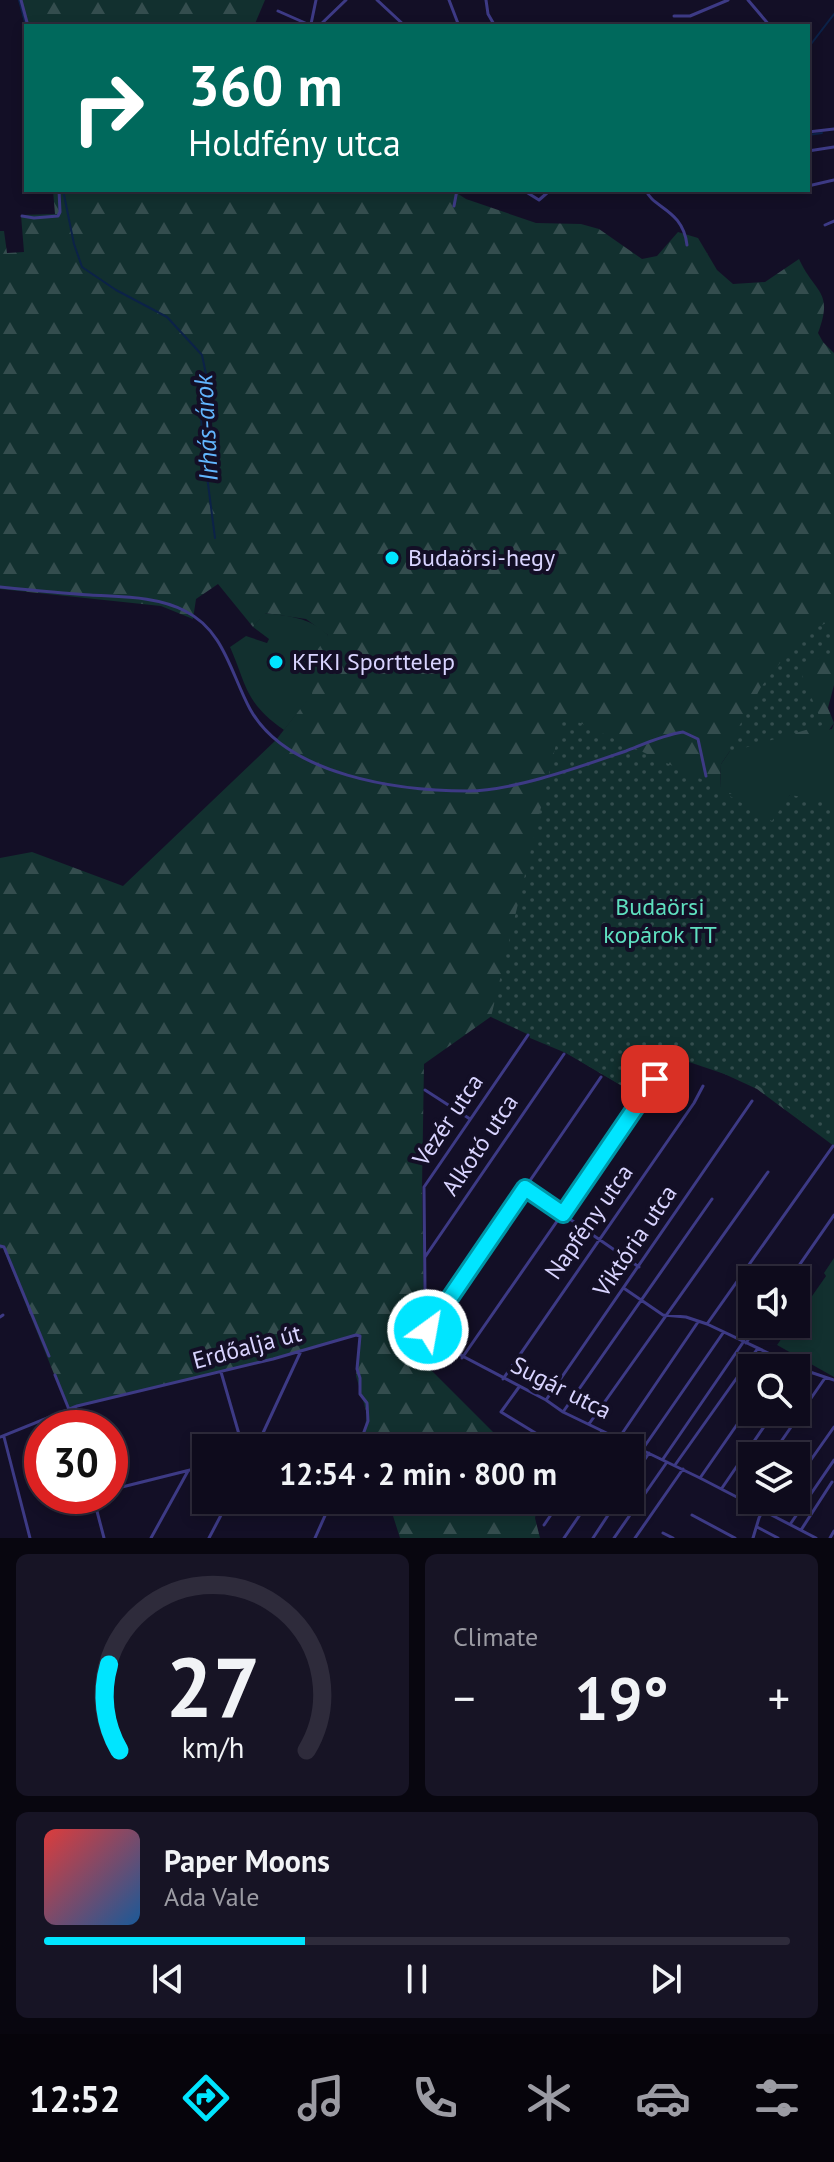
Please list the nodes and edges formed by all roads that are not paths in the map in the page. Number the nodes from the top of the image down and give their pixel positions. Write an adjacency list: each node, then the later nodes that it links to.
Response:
1 (21, 0): 11 (street)
2 (316, 0): 13 (street)
3 (346, 0): 14 (street)
4 (377, 0): 15 (street)
5 (449, 0): 16 (street)
6 (486, 0): 17 (street)
7 (728, 0): 10 (street)
8 (748, 0): 18 (street)
9 (278, 11): 12 (street)
10 (674, 16)
11 (27, 24)
12 (310, 24)
13 (312, 24)
14 (321, 24)
15 (403, 24)
16 (458, 24)
17 (494, 24)
18 (768, 24)
19 (834, 129): 20 (street)
20 (810, 132)
21 (834, 147): 22 (street)
22 (810, 151)
23 (834, 180): 24 (street)
24 (810, 186)
25 (59, 192): 31 (street)
26 (457, 192): 30 (street)
27 (526, 192): 29 (street)
28 (647, 192): 34 (street)
29 (547, 193)
30 (454, 206)
31 (22, 216)
32 (834, 221): 33 (street)
33 (825, 225)
34 (687, 245)
35 (0, 587): 36 (street)
36 (706, 776)
37 (528, 1035): 44 (street, Vezér utca)
38 (564, 1054): 53 (street, Alkotó utca)
39 (658, 1076): 49 (street)
40 (601, 1077): 47 (street)
41 (703, 1086): 51 (street, Napfény utca)
42 (425, 1090): 44 (street)
43 (752, 1101): 55 (street, Viktória utca)
44 (470, 1119): 53 (street, Vezér utca)
45 (833, 1146): 60 (street)
46 (768, 1172): 58 (street)
47 (525, 1188): 49 (street); 61 (street)
48 (712, 1199): 57 (street)
49 (563, 1214): 51 (street); 69 (street)
50 (834, 1215): 54 (street)
51 (599, 1239): 55 (street); 74 (street, Napfény utca)
52 (2, 1246): 68 (street)
53 (425, 1257): 61 (street, Vezér utca)
54 (799, 1266)
55 (639, 1267): 56 (street, Viktória utca)
56 (625, 1289): 57 (street); 77 (street, Viktória utca)
57 (641, 1300): 58 (street); 80 (street)
58 (666, 1315): 59 (street); 82 (street)
59 (699, 1322): 60 (street); 93 (street)
60 (707, 1324): 62 (street)
61 (429, 1328): 69 (street, Sugár utca)
62 (723, 1333): 64 (street); 96 (street)
63 (748, 1338): 64 (street)
64 (745, 1342): 65 (street); 99 (street)
65 (758, 1348): 67 (street); 103 (street)
66 (301, 1351): 70 (street, Erdőalja út); 88 (street); 89 (street, Erdőalja út)
67 (770, 1354)
68 (49, 1356)
69 (462, 1358): 74 (street, Sugár utca)
70 (221, 1372): 79 (street, Erdőalja út); 87 (street)
71 (810, 1372): 73 (street)
72 (55, 1375): 78 (street)
73 (825, 1378): 75 (street); 95 (street)
74 (503, 1379): 76 (street, Sugár utca)
75 (834, 1380)
76 (519, 1387): 77 (street, Sugár utca); 90 (street)
77 (546, 1400): 80 (street, Sugár utca)
78 (69, 1410)
79 (71, 1410)
80 (563, 1412): 82 (street, Sugár utca)
81 (738, 1423): 107 (street)
82 (589, 1424): 86 (street, Sugár utca)
83 (764, 1426): 110 (street)
84 (834, 1427): 102 (street)
85 (24, 1428): 94 (street, Erdőalja út)
86 (603, 1430): 91 (street); 92 (street, Sugár utca)
87 (239, 1434)
88 (262, 1434)
89 (363, 1434)
90 (537, 1434)
91 (601, 1434)
92 (611, 1434)
93 (622, 1434)
94 (2, 1437): 127 (street)
95 (781, 1442)
96 (644, 1447)
97 (644, 1451): 98 (street, Sugár utca)
98 (649, 1453): 99 (street, Sugár utca); 101 (street)
99 (665, 1460): 103 (street, Sugár utca); 134 (street)
100 (834, 1460): 121 (street)
101 (644, 1461)
102 (810, 1461)
103 (675, 1465): 105 (street, Sugár utca)
104 (192, 1469): 106 (street)
105 (683, 1469): 107 (street, Sugár utca); 135 (street)
106 (189, 1470): 109 (street); 129 (street)
107 (700, 1478): 110 (street, Sugár utca)
108 (832, 1482): 124 (street)
109 (128, 1485)
110 (722, 1488): 111 (street, Sugár utca)
111 (738, 1496)
112 (98, 1514): 128 (street)
113 (222, 1514): 130 (street)
114 (326, 1514): 131 (street)
115 (551, 1514): 122 (street)
116 (580, 1514): 132 (street)
117 (609, 1514): 133 (street)
118 (761, 1514): 123 (street)
119 (692, 1515): 137 (street)
120 (772, 1515): 121 (street, Sugár utca)
121 (790, 1524): 124 (street, Sugár utca)
122 (544, 1525)
123 (756, 1527): 138 (street); 139 (street)
124 (801, 1530): 140 (street, Sugár utca)
125 (834, 1531): 141 (street)
126 (663, 1533): 136 (street)
127 (30, 1538)
128 (104, 1538)
129 (151, 1538)
130 (209, 1538)
131 (315, 1538)
132 (564, 1538)
133 (593, 1538)
134 (614, 1538)
135 (635, 1538)
136 (673, 1538)
137 (735, 1538)
138 (753, 1538)
139 (778, 1538)
140 (816, 1538)
141 (830, 1538)

